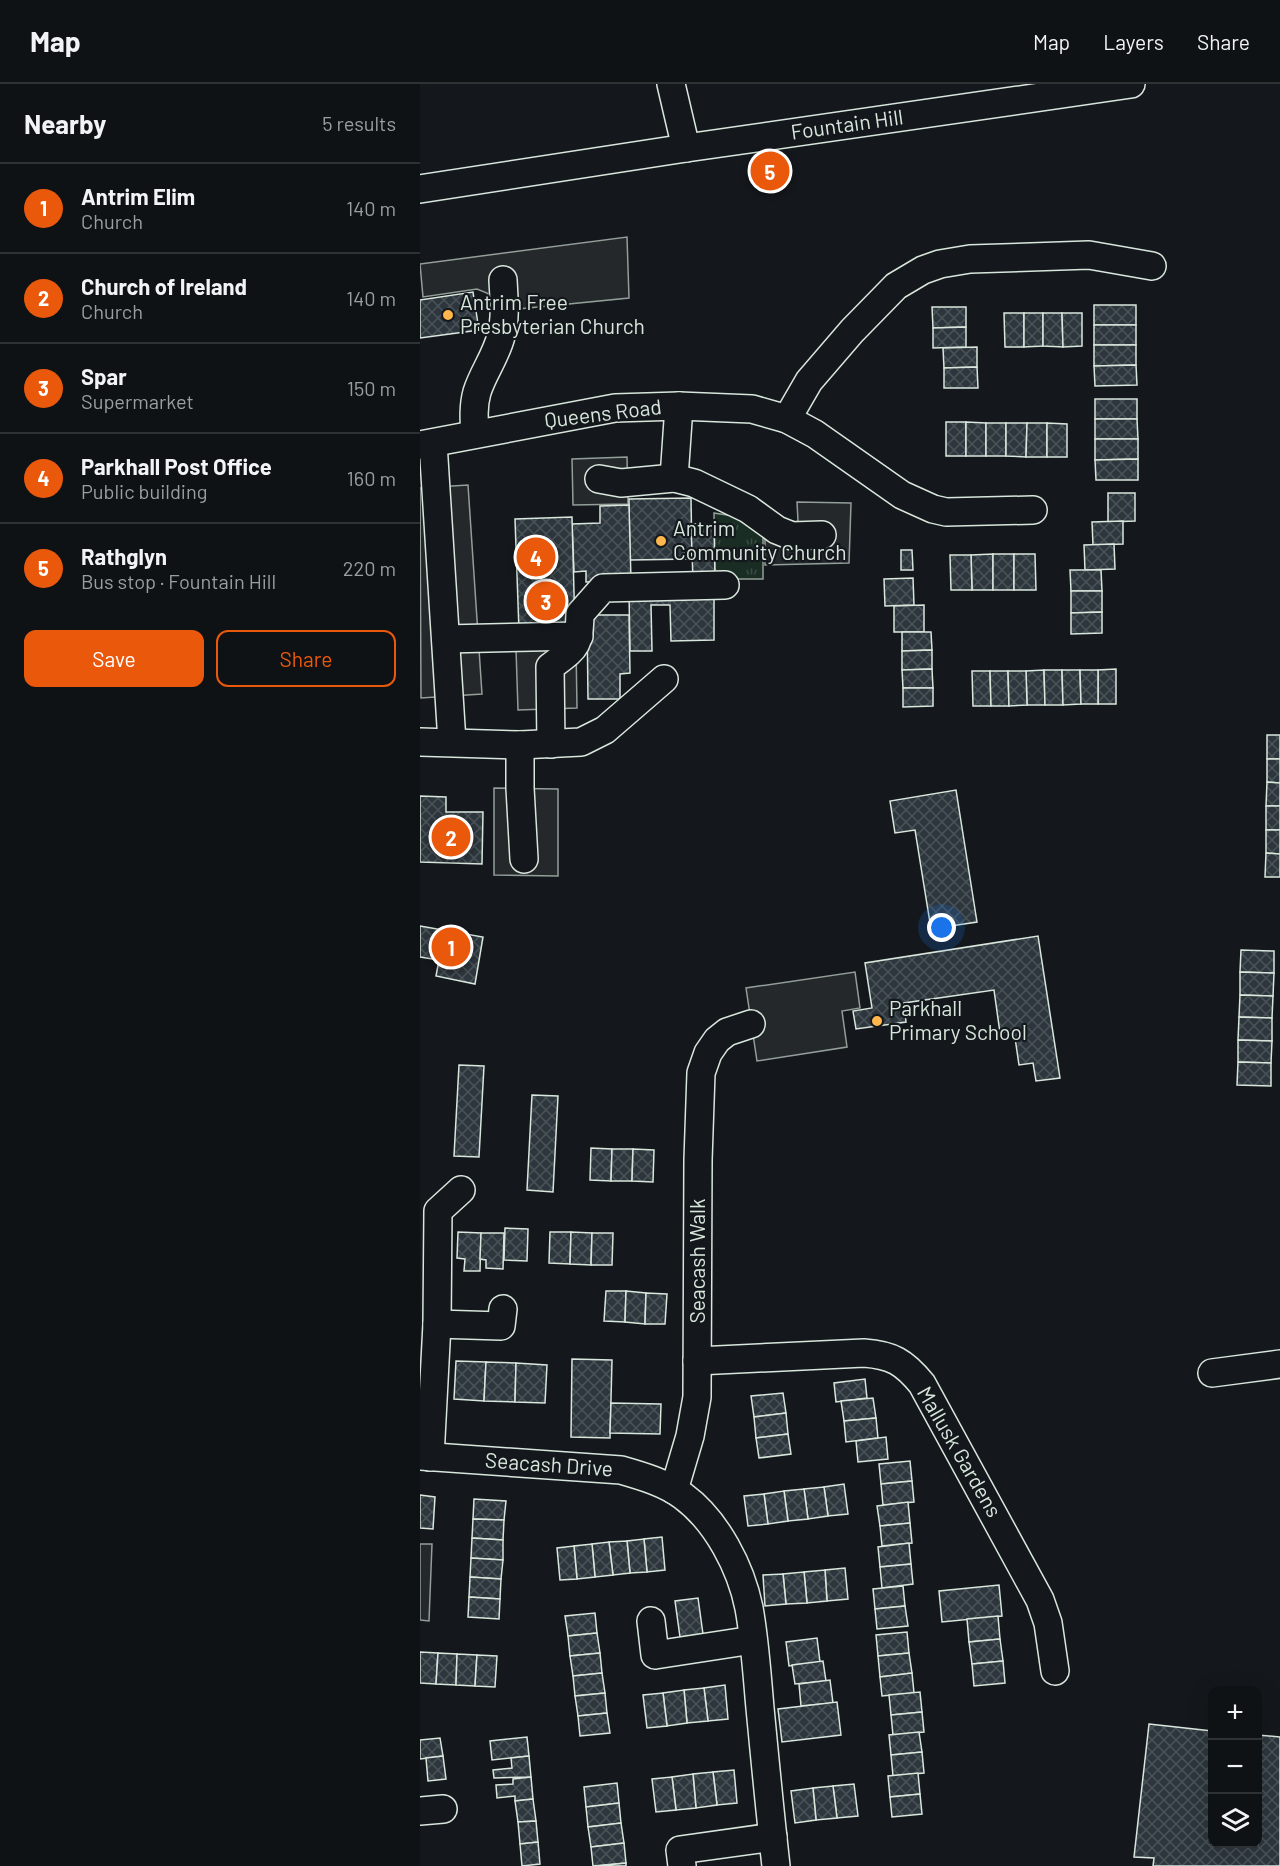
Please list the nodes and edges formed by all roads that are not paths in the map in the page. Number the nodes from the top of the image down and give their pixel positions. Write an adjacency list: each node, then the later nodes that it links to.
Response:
1 (671, 84): 3 (street)
2 (1131, 84): 3 (street, Fountain Hill)
3 (686, 148): 4 (street, Fountain Hill)
4 (420, 189)
5 (1152, 266): 8 (street)
6 (503, 280): 9 (street)
7 (679, 406): 8 (street, Queens Road); 9 (street, Queens Road); 11 (street)
8 (787, 419): 13 (street, Queens Road)
9 (475, 434): 10 (street, Queens Road)
10 (427, 444): 17 (street)
11 (674, 478): 12 (street); 14 (street)
12 (599, 479)
13 (1033, 510)
14 (822, 535)
15 (725, 585): 16 (street)
16 (579, 636): 17 (street); 21 (street)
17 (446, 639): 20 (street)
18 (664, 680): 21 (street)
19 (420, 742): 20 (street)
20 (452, 742): 22 (street)
21 (551, 744): 22 (street)
22 (520, 745): 23 (street)
23 (524, 859)
24 (751, 1024): 28 (street, Seacash Walk)
25 (461, 1190): 27 (street)
26 (502, 1309): 27 (street)
27 (437, 1324): 31 (street)
28 (697, 1361): 32 (street); 35 (street, Mallusk Gardens)
29 (1280, 1364): 30 (street)
30 (1212, 1372)
31 (425, 1456): 32 (street, Seacash Drive)
32 (674, 1490): 34 (street, Seacash Drive)
33 (651, 1621): 34 (street)
34 (753, 1640): 36 (street, Seacash Drive)
35 (1055, 1671)
36 (773, 1837): 37 (street); 38 (street, Seacash Drive)
37 (682, 1866)
38 (776, 1866)

